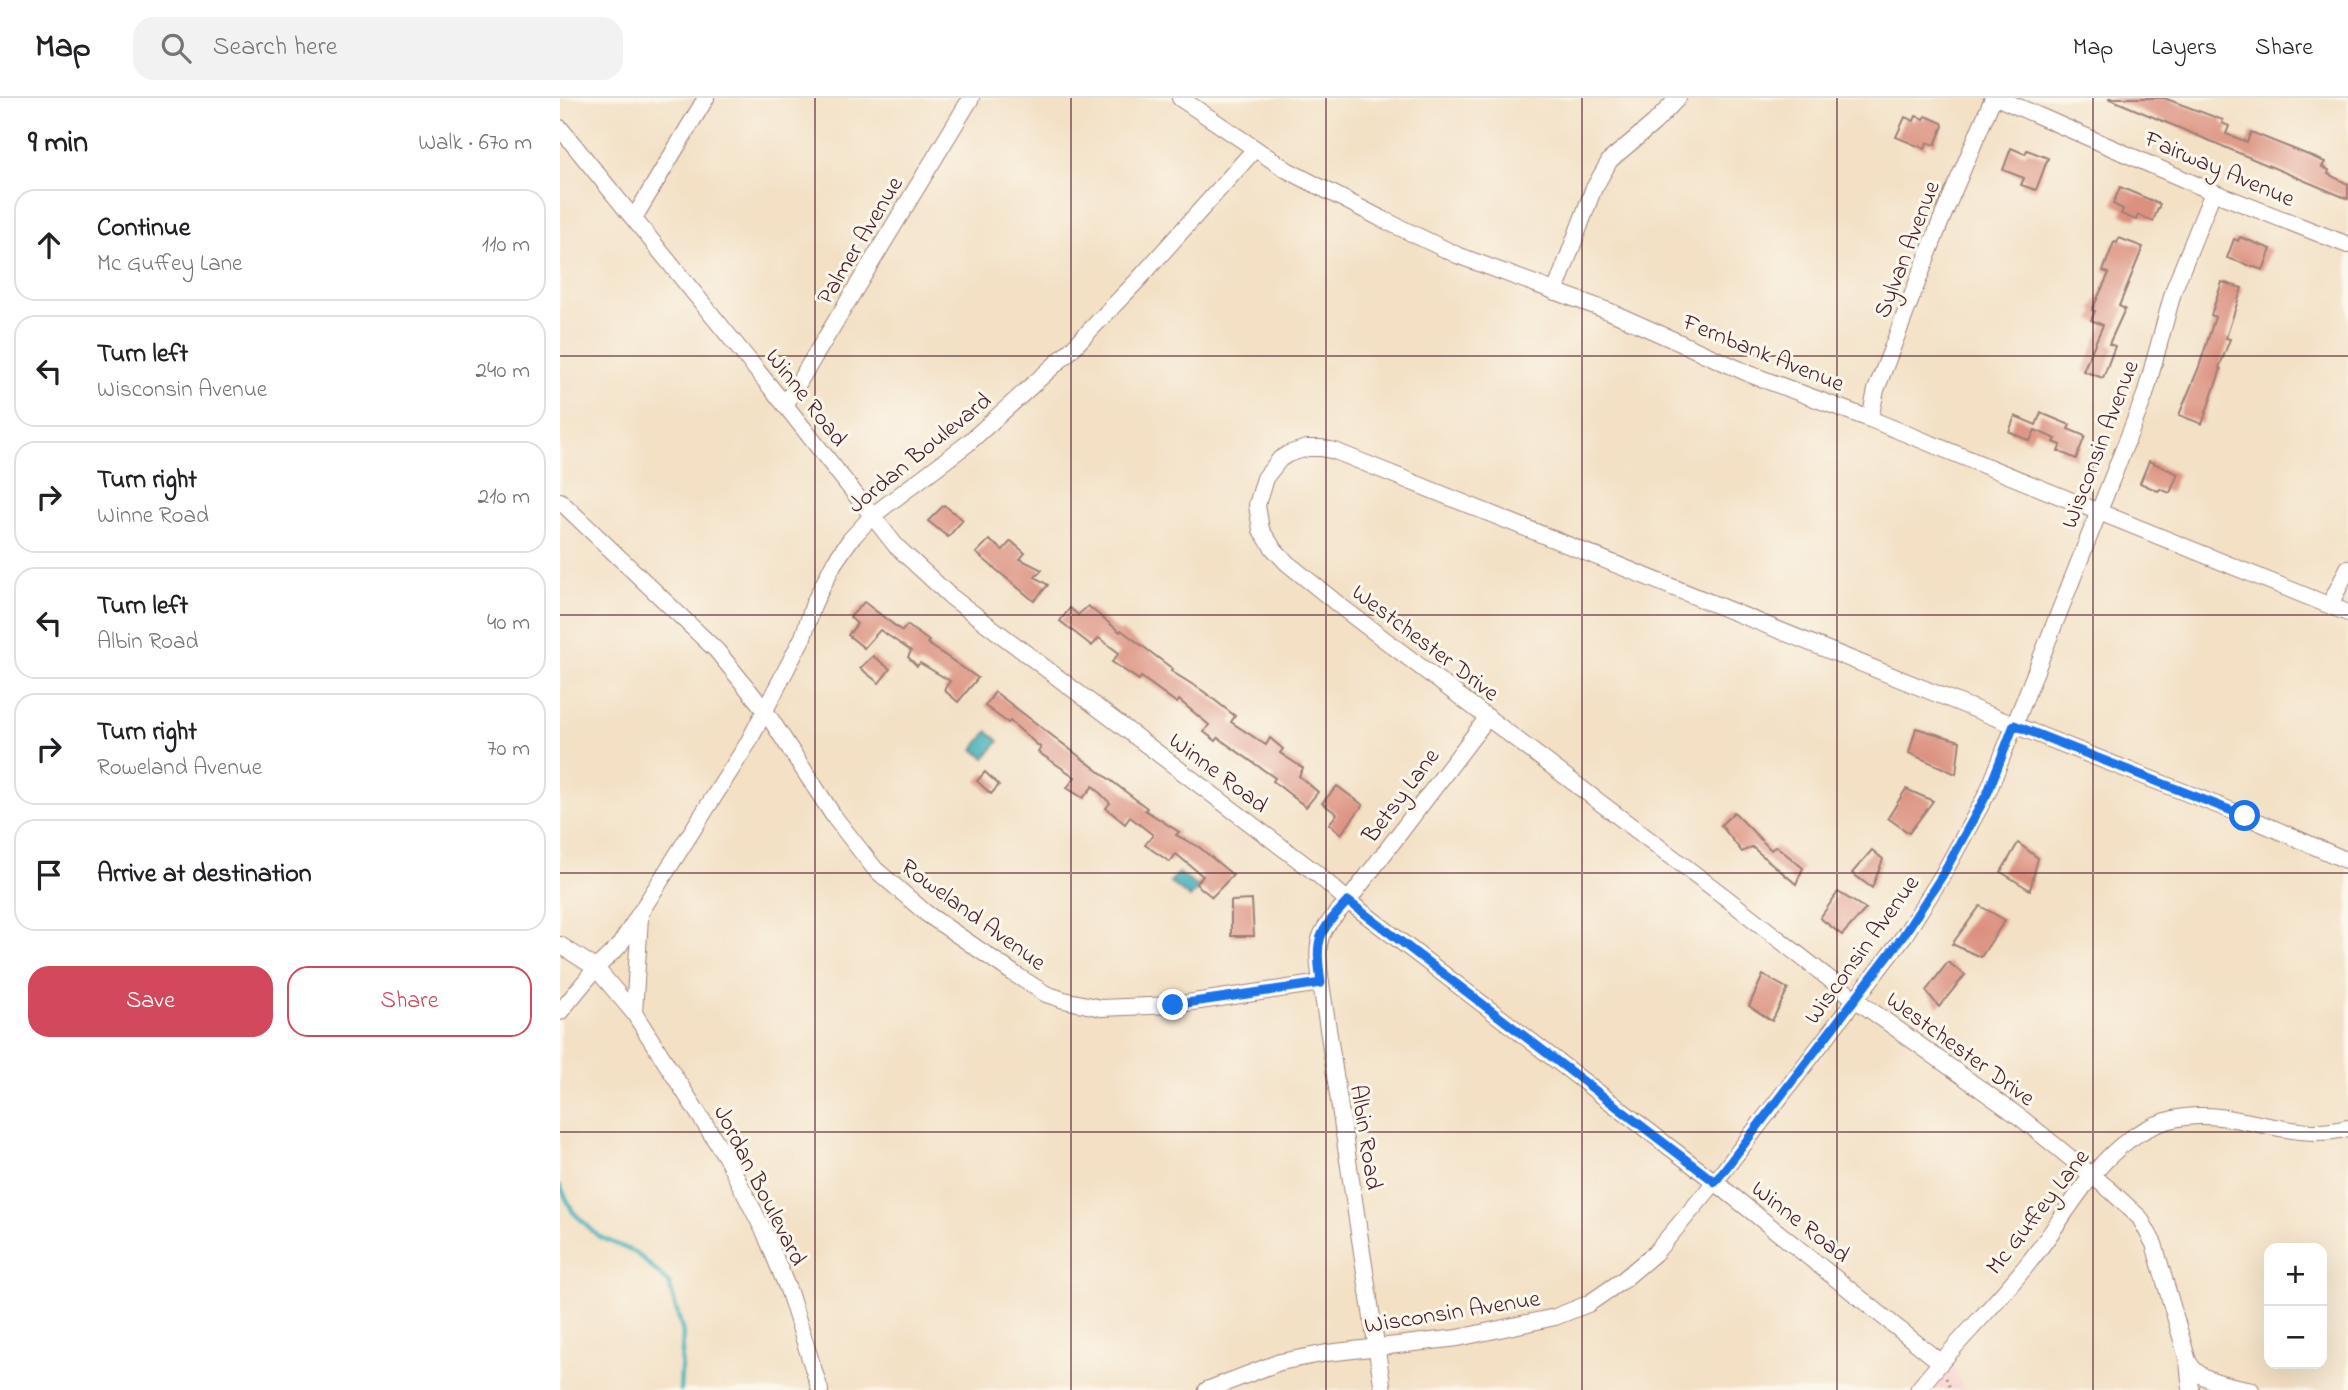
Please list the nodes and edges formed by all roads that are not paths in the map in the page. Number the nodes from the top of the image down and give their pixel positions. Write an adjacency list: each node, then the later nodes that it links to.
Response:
1 (706, 98): 9 (street)
2 (971, 98): 12 (street, Palmer Avenue)
3 (1180, 98): 7 (street, Fernbank Avenue)
4 (1678, 98): 11 (street)
5 (1995, 98): 8 (street, Fairway Avenue); 13 (street, Sylvan Avenue)
6 (560, 128): 9 (street, Winne Road)
7 (1255, 149): 11 (street, Fernbank Avenue); 16 (street, Jordan Boulevard)
8 (2213, 192): 10 (street, Fairway Avenue); 15 (street, Wisconsin Avenue)
9 (634, 218): 12 (street, Winne Road)
10 (2348, 245)
11 (1555, 292): 13 (street, Fernbank Avenue)
12 (785, 405): 16 (street, Winne Road)
13 (1870, 419): 15 (street, Fernbank Avenue)
14 (560, 501): 20 (street, Roweland Avenue)
15 (2098, 510): 18 (street, Fernbank Avenue); 22 (street, Wisconsin Avenue)
16 (872, 516): 20 (street, Jordan Boulevard); 24 (street, Winne Road)
17 (2348, 568): 18 (street)
18 (2330, 605): 19 (street, Fernbank Avenue)
19 (2348, 613)
20 (764, 709): 25 (street, Jordan Boulevard); 28 (street, Roweland Avenue)
21 (1488, 717): 22 (street, Westchester Drive); 24 (street, Betsy Lane); 29 (street, Westchester Drive)
22 (2014, 725): 23 (street); 29 (street, Wisconsin Avenue)
23 (2348, 861)
24 (1348, 901): 28 (street, Albin Road); 34 (street, Winne Road)
25 (640, 915): 27 (street, Jordan Boulevard); 31 (street, Jordan Boulevard)
26 (560, 945): 27 (street)
27 (596, 968): 30 (street); 31 (street, Jordan Boulevard)
28 (1321, 983): 35 (street, Albin Road)
29 (1855, 999): 33 (street, Westchester Drive); 34 (street, Wisconsin Avenue)
30 (560, 1012)
31 (634, 1013): 38 (street, Jordan Boulevard)
32 (2348, 1128): 33 (street, Mc Guffey Lane)
33 (2092, 1174): 36 (street, Westchester Drive); 37 (street, Mc Guffey Lane)
34 (1715, 1182): 35 (street, Wisconsin Avenue); 37 (street, Winne Road)
35 (1376, 1346): 39 (street, Wisconsin Avenue); 40 (street, Albin Road)
36 (2188, 1361): 42 (street, Westchester Drive); 43 (street)
37 (1940, 1362): 41 (street, Mc Guffey Lane)
38 (820, 1390)
39 (1207, 1390)
40 (1382, 1390)
41 (1918, 1390)
42 (2192, 1390)
43 (2251, 1390)

